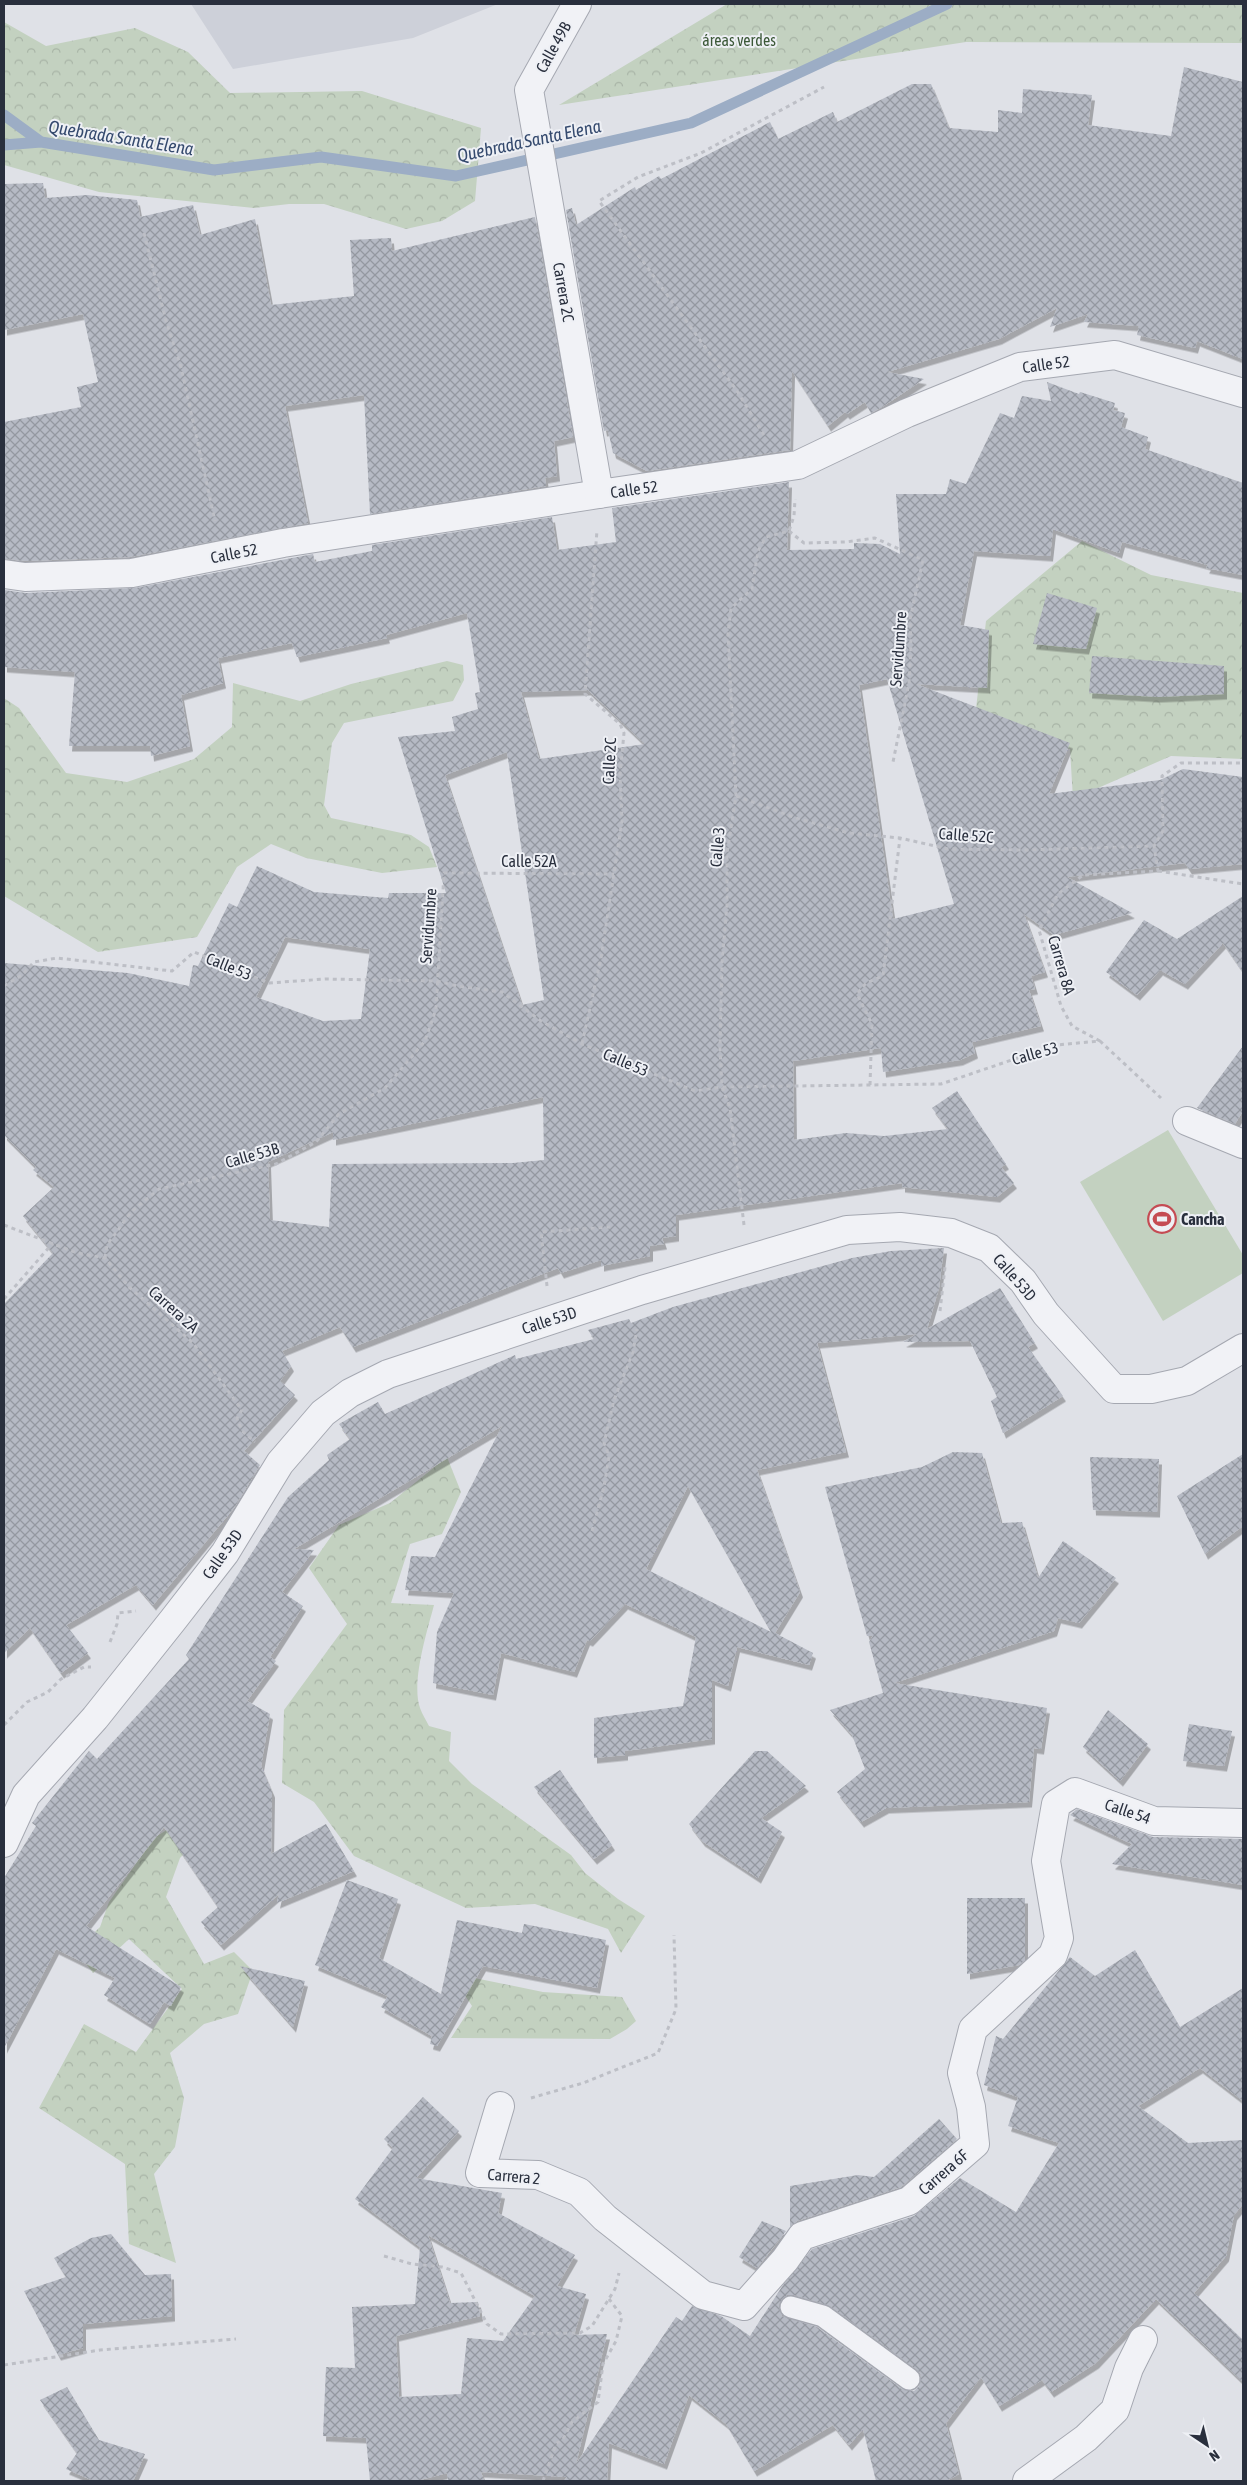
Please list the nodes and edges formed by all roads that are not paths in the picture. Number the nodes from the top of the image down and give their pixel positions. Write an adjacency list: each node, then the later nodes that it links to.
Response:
1 (577, 4): 2 (street, Calle 49B)
2 (529, 90): 4 (street, Carrera 2C)
3 (1243, 393): 4 (street, Calle 52)
4 (599, 494): 5 (street, Calle 52)
5 (4, 574)
6 (1188, 1121): 7 (street)
7 (1243, 1144)
8 (1243, 1348): 11 (street, Calle 53D)
9 (1075, 1792): 10 (street, Calle 54); 13 (street, Carrera 6F)
10 (1243, 1823)
11 (4, 1843)
12 (500, 2106): 13 (street, Carrera 2)
13 (628, 2236)
14 (791, 2307): 16 (lane)
15 (1143, 2340): 17 (street)
16 (909, 2379)
17 (1027, 2481)

